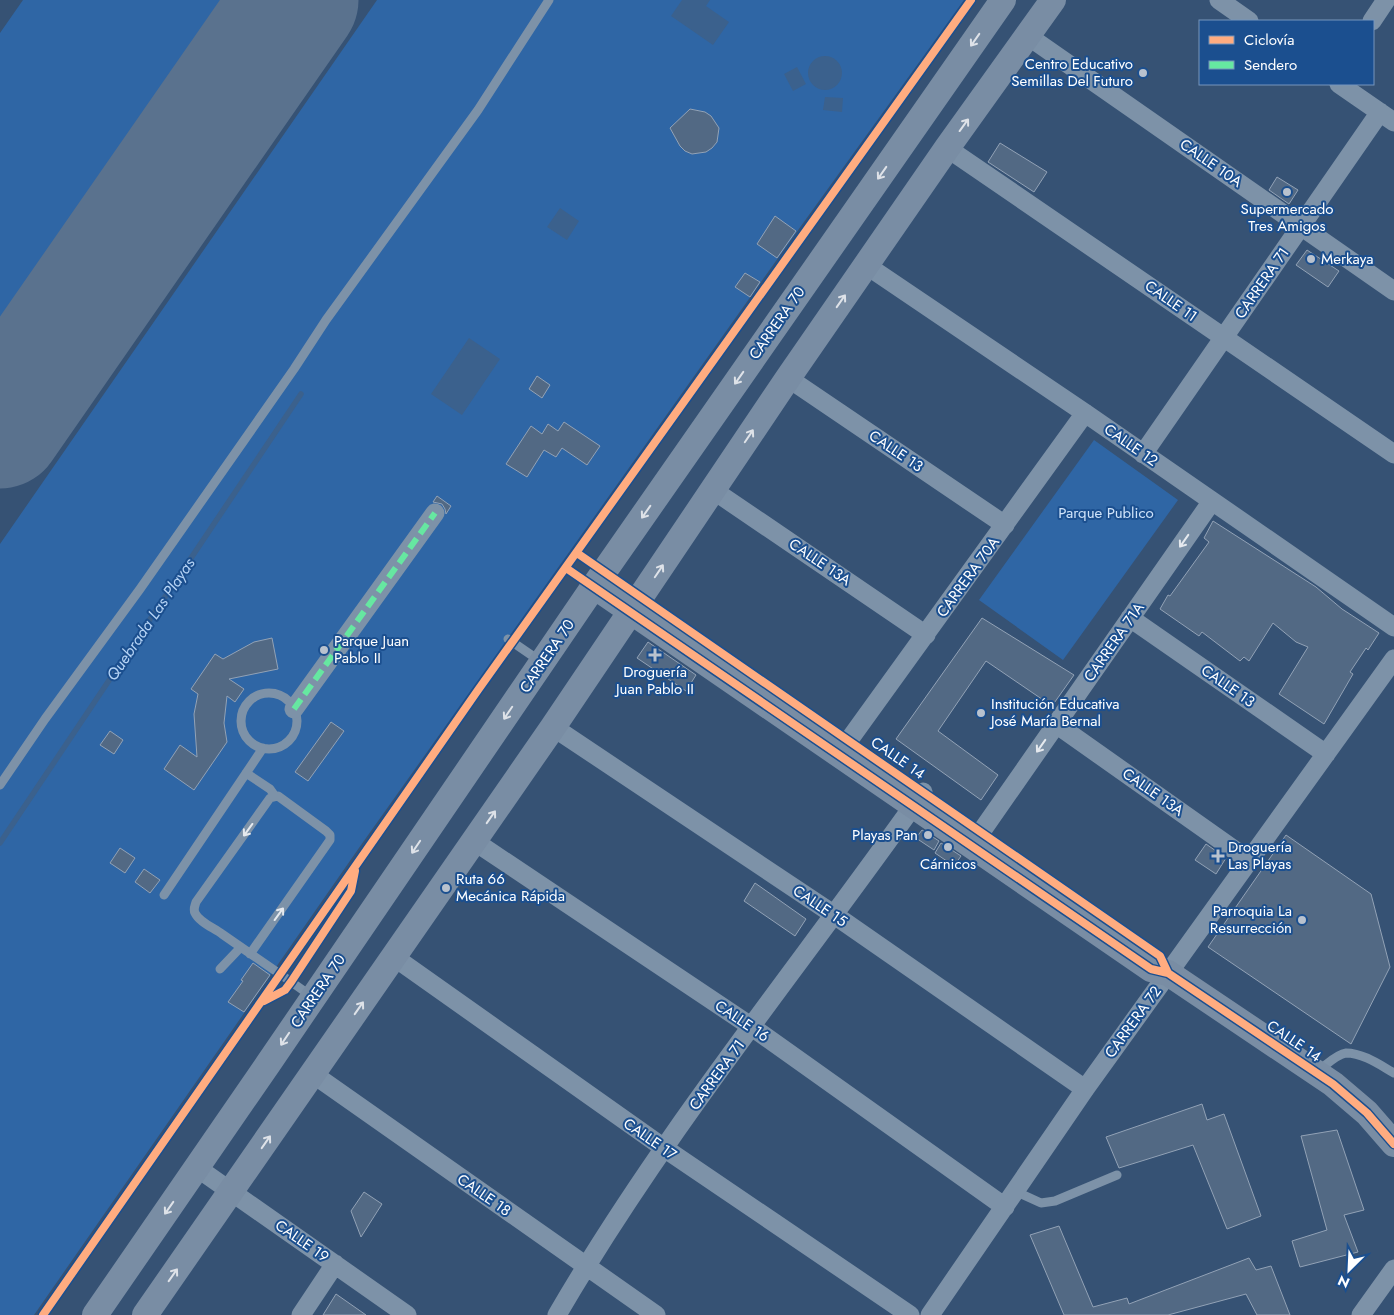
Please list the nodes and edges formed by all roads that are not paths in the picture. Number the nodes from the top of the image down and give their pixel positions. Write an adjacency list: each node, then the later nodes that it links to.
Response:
1 (549, 0): 37 (lane)
2 (1003, 0): 22 (main road, CARRERA 70, one-way to 22)
3 (1053, 0): 6 (main road)
4 (1386, 0): 5 (street)
5 (1373, 20)
6 (1028, 36): 9 (main road, one-way to 6); 10 (street, CALLE 10A)
7 (1340, 85): 8 (street)
8 (1387, 117): 10 (street, CARRERA 71)
9 (948, 148): 11 (main road); 13 (street, CALLE 11)
10 (1301, 226): 12 (street, CALLE 10A); 13 (street, CARRERA 71)
11 (866, 265): 14 (main road, one-way to 11); 15 (street, CALLE 12)
12 (1394, 291)
13 (1224, 338): 16 (street, CARRERA 71); 17 (street, CALLE 11)
14 (788, 378): 18 (main road, one-way to 14); 21 (street, CALLE 13)
15 (1085, 413): 16 (street, CALLE 12); 21 (street, CARRERA 70A)
16 (1143, 454): 19 (street, CALLE 12)
17 (1394, 454)
18 (713, 490): 23 (main road, one-way to 18); 26 (street, CALLE 13A)
19 (1212, 501): 24 (street, CARRERA 71A, one-way to 24); 25 (street, CALLE 12)
20 (435, 513): 30 (street)
21 (1005, 525): 26 (street, CARRERA 70A)
22 (600, 579): 23 (main road, CALLE 14); 29 (main road, CARRERA 70)
23 (636, 604): 32 (main road); 33 (main road, CALLE 14); 39 (main road, CALLE 14)
24 (1130, 618): 31 (street, CARRERA 71A); 35 (street, CALLE 13)
25 (1394, 627)
26 (926, 634): 33 (street, CARRERA 70A)
27 (508, 639): 29 (lane)
28 (1394, 659): 35 (street, CARRERA 72)
29 (542, 663): 50 (main road, CARRERA 70, one-way to 50)
30 (294, 709): 34 (lane); 34 (lane)
31 (1056, 724): 40 (street, CARRERA 71A, one-way to 40); 42 (street, CALLE 13A)
32 (553, 727): 41 (main road, one-way to 32); 44 (street, CALLE 15)
33 (849, 740): 39 (main road, CALLE 14)
34 (263, 748): 36 (lane)
35 (1326, 754): 42 (street, CARRERA 72)
36 (246, 773): 38 (lane); 43 (lane)
37 (0, 785)
38 (275, 796): 45 (lane, one-way to 45); 46 (lane, one-way to 38)
39 (918, 798): 40 (main road, CALLE 14); 44 (street, CARRERA 71); 49 (main road, CALLE 14)
40 (981, 832): 49 (main road, CALLE 14)
41 (474, 841): 47 (main road); 51 (street, CALLE 16)
42 (1250, 861): 49 (street, CARRERA 72)
43 (164, 895)
44 (833, 914): 51 (street, CARRERA 71); 55 (street, CALLE 15)
45 (241, 947): 46 (lane); 48 (lane)
46 (250, 954): 50 (lane)
47 (394, 957): 54 (main road, one-way to 47); 57 (street, CALLE 17)
48 (220, 969)
49 (1168, 973): 52 (main road, CALLE 14); 55 (street, CARRERA 72)
50 (314, 997): 58 (main road, CARRERA 70, one-way to 58)
51 (752, 1027): 57 (street, CARRERA 71); 61 (street, CALLE 16)
52 (1316, 1073): 53 (lane); 56 (main road, CALLE 14)
53 (1394, 1073)
54 (313, 1074): 60 (main road, one-way to 54); 63 (street, CALLE 18)
55 (1085, 1089): 61 (street, CARRERA 72)
56 (1382, 1126)
57 (664, 1148): 63 (street, CARRERA 71); 71 (street, CALLE 17)
58 (196, 1168): 60 (street, CALLE 19); 65 (main road, CARRERA 70, one-way to 65)
59 (1117, 1175): 61 (lane)
60 (231, 1192): 62 (street, CALLE 19); 66 (main road, one-way to 60)
61 (1010, 1199): 72 (street, CARRERA 72)
62 (335, 1264): 67 (street); 68 (street, CALLE 19)
63 (585, 1266): 69 (street, CARRERA 71); 70 (street, CALLE 18)
64 (1392, 1275): 73 (street)
65 (94, 1315)
66 (145, 1315)
67 (301, 1315)
68 (407, 1315)
69 (557, 1315)
70 (656, 1315)
71 (910, 1315)
72 (930, 1315)
73 (1361, 1315)

